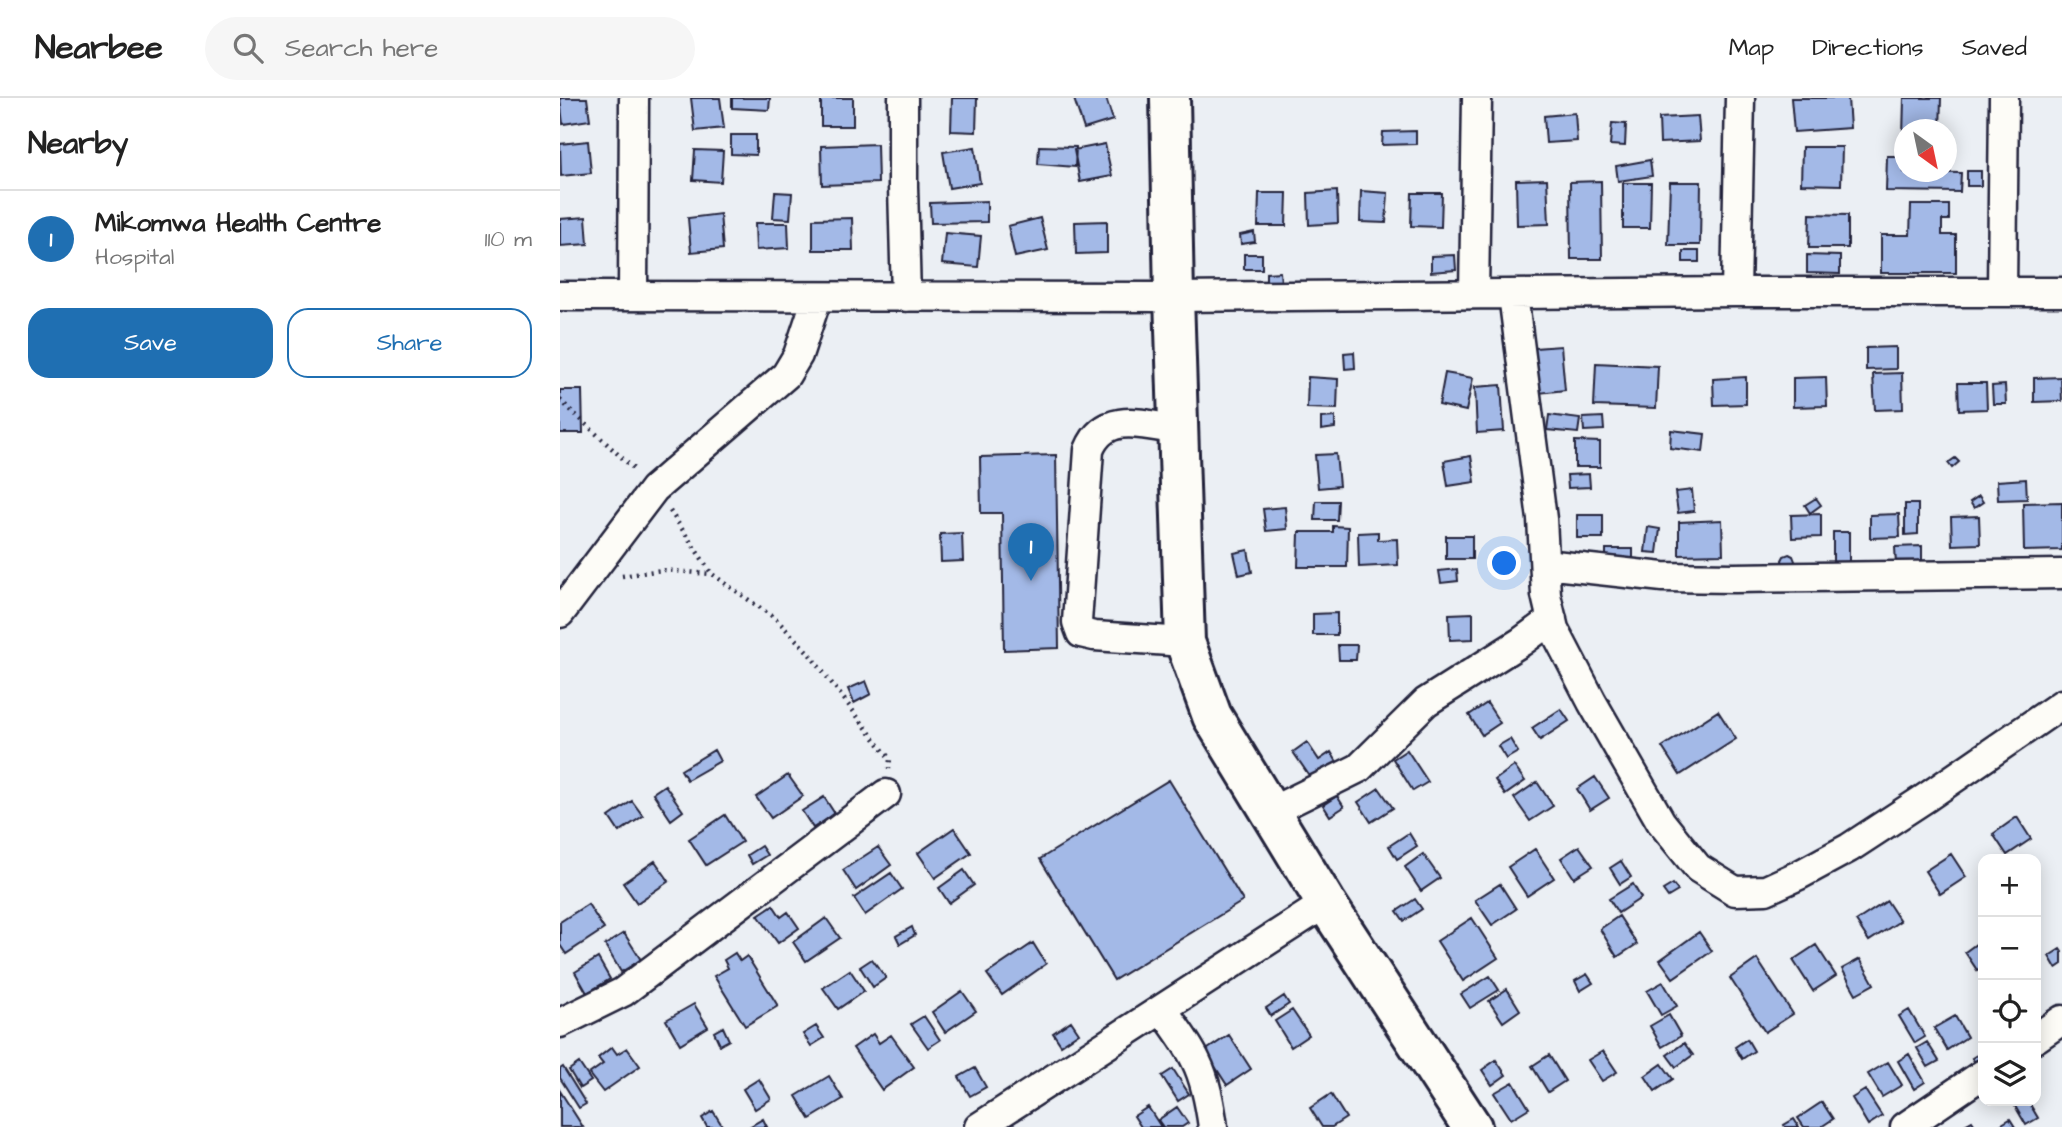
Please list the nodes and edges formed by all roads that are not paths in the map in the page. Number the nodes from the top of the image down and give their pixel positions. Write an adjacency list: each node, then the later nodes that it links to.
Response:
1 (634, 98): 11 (street)
2 (903, 98): 14 (street)
3 (1170, 98): 15 (main road)
4 (1477, 98): 10 (street)
5 (1740, 98): 8 (street)
6 (2004, 98): 7 (street)
7 (2003, 291): 8 (street); 9 (street)
8 (1736, 292): 12 (street)
9 (2062, 292)
10 (1474, 294): 12 (street); 15 (street)
11 (633, 295): 13 (street); 16 (street)
12 (1513, 295): 18 (street)
13 (560, 296)
14 (906, 297): 15 (street); 16 (street)
15 (1174, 297): 17 (main road)
16 (817, 298): 20 (street)
17 (1178, 430): 22 (main road); 22 (street)
18 (1545, 564): 19 (street); 21 (street)
19 (2062, 574)
20 (560, 613)
21 (1552, 619): 23 (street); 25 (street)
22 (1185, 642): 25 (main road)
23 (2062, 704)
24 (886, 794): 29 (street)
25 (1269, 812): 26 (main road)
26 (1326, 902): 27 (street); 34 (main road)
27 (1162, 1009): 32 (street); 33 (street)
28 (2062, 1020): 30 (street)
29 (560, 1023)
30 (2041, 1035)
31 (1978, 1077): 35 (street)
32 (979, 1127)
33 (1213, 1127)
34 (1472, 1127)
35 (1905, 1127)

